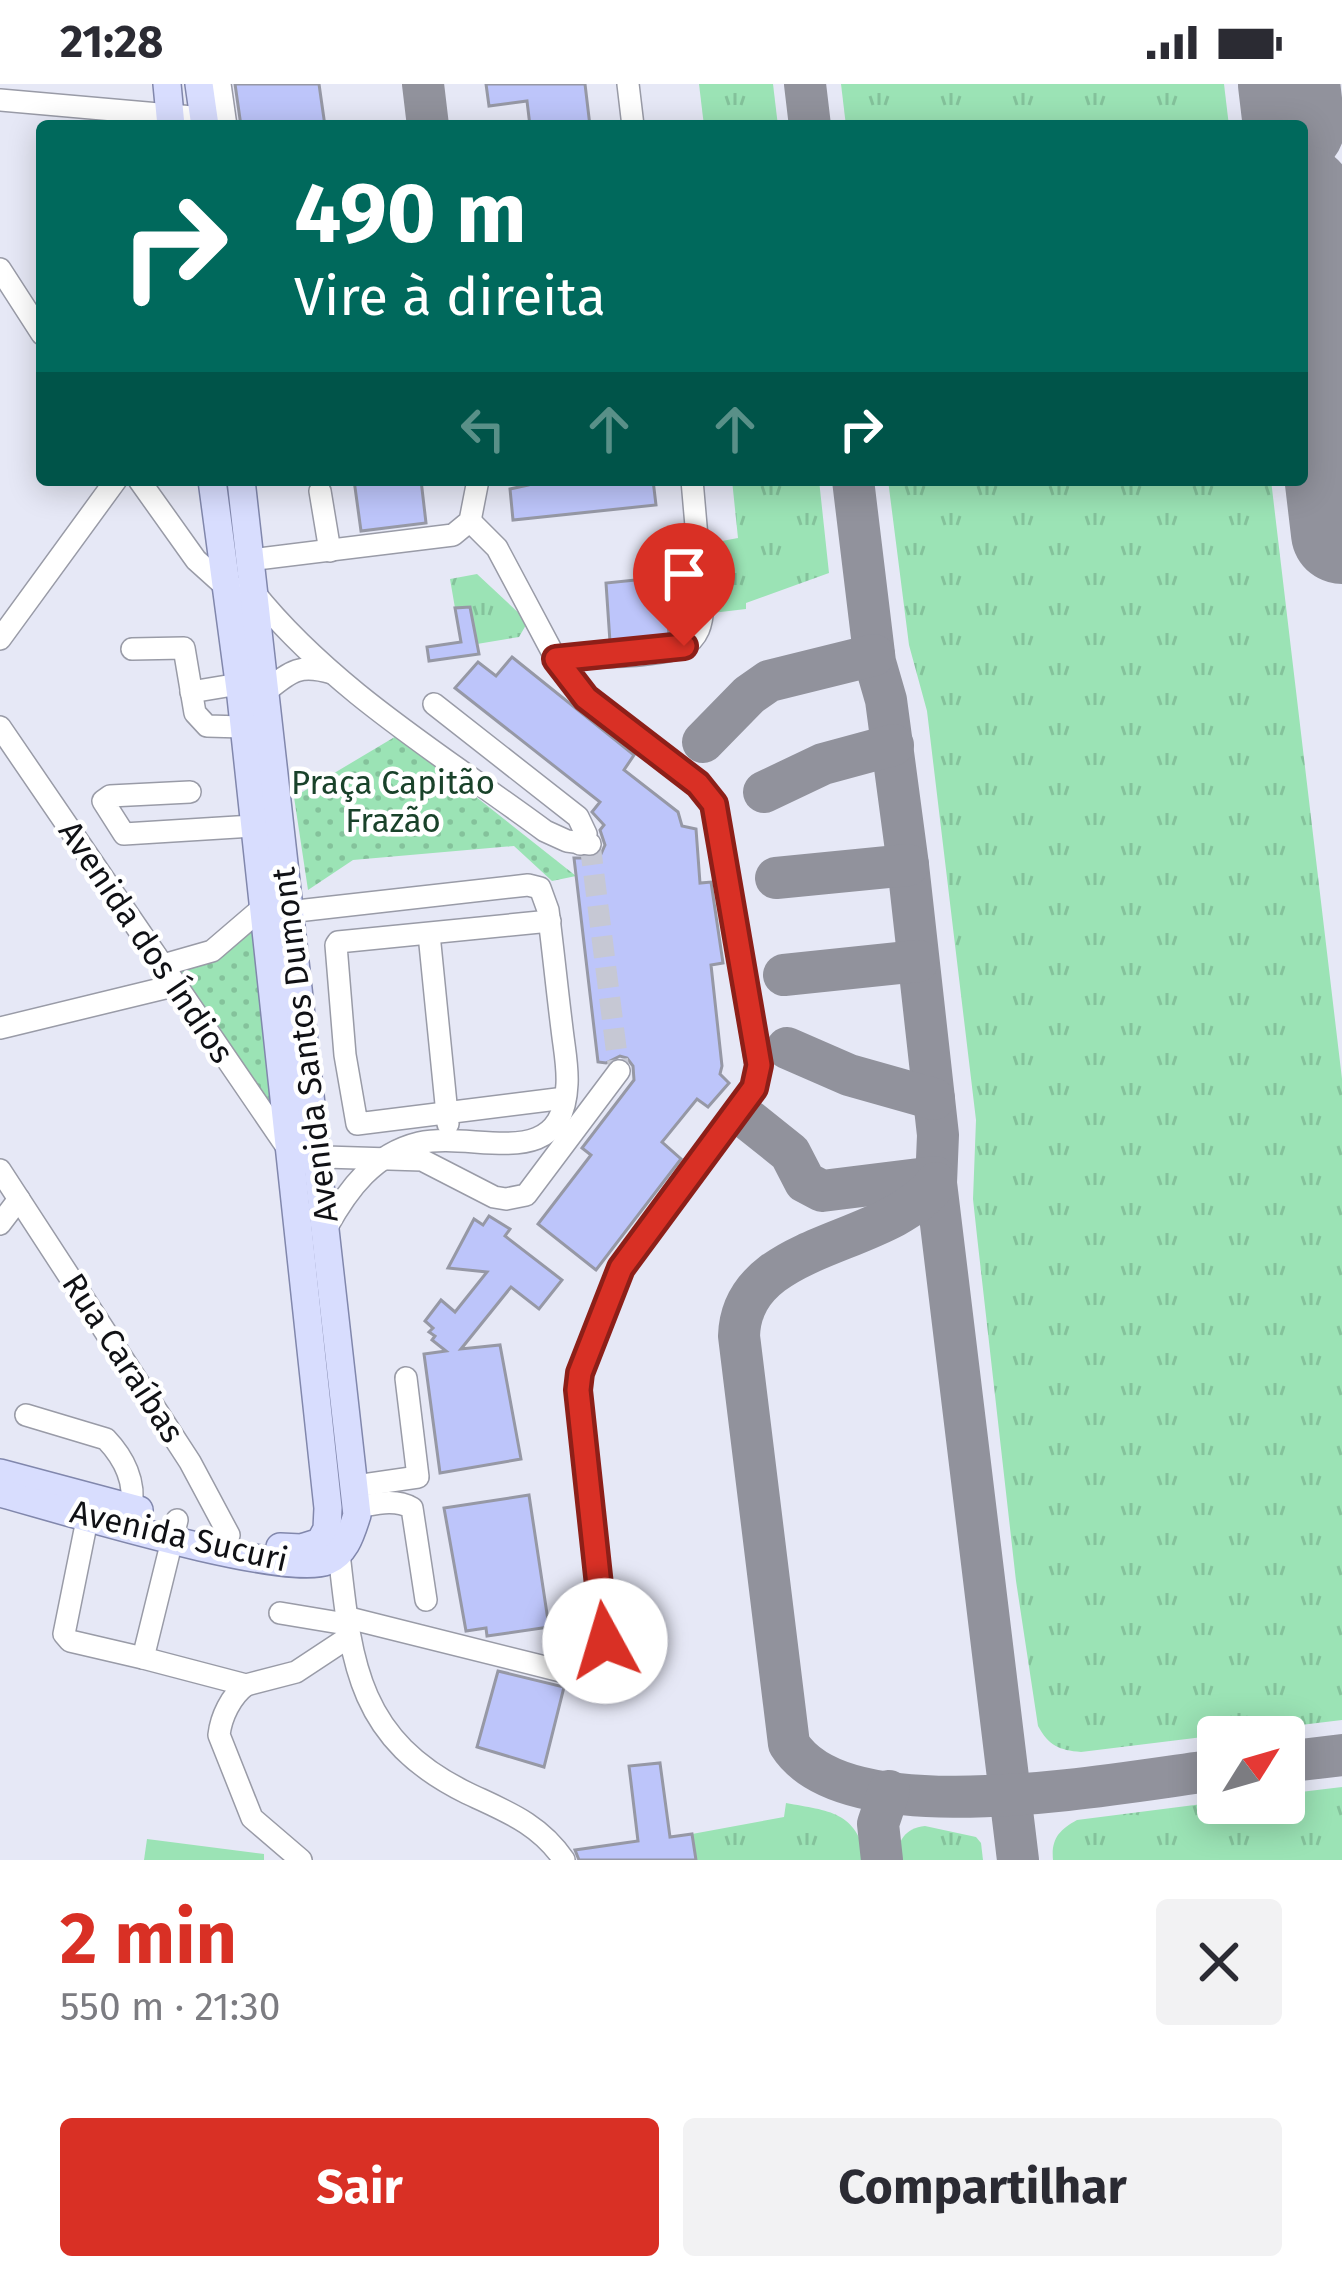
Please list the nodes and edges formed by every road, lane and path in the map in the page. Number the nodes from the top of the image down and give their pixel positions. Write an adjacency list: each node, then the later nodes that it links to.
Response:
1 (167, 84): 7 (main road)
2 (199, 84): 8 (main road)
3 (220, 84): 9 (street)
4 (628, 84): 10 (street)
5 (0, 100): 6 (street)
6 (155, 120)
7 (170, 120)
8 (211, 120)
9 (213, 120)
10 (632, 120)
11 (0, 269): 12 (street)
12 (36, 325)
13 (112, 486): 24 (street)
14 (143, 486): 23 (street)
15 (213, 486): 23 (main road, Avenida Santos Dumont)
16 (242, 486): 22 (main road, Avenida Santos Dumont)
17 (477, 486): 20 (street)
18 (693, 486): 26 (street)
19 (320, 491): 21 (street)
20 (470, 521): 21 (street); 26 (street)
21 (330, 551): 22 (street)
22 (250, 560): 23 (main road, Avenida Santos Dumont)
23 (239, 589): 27 (street); 29 (main road, Avenida Santos Dumont)
24 (0, 639)
25 (132, 649): 28 (street)
26 (556, 659): 65 (street)
27 (333, 674): 29 (street); 30 (street)
28 (191, 692): 29 (street); 32 (street)
29 (248, 692): 32 (main road, Avenida Santos Dumont); 35 (main road, Avenida Santos Dumont)
30 (434, 704)
31 (0, 727): 38 (street, Avenida dos Índios)
32 (244, 727): 34 (main road, Avenida Santos Dumont)
33 (190, 792): 34 (street)
34 (253, 826): 35 (main road, Avenida Santos Dumont)
35 (274, 911): 36 (street); 38 (street); 45 (main road, Avenida Santos Dumont)
36 (550, 921): 37 (street); 42 (street)
37 (429, 934): 43 (street); 43 (street)
38 (163, 965): 39 (street, Avenida dos Índios)
39 (177, 986): 40 (street); 45 (street, Avenida dos Índios)
40 (0, 1028)
41 (620, 1071): 46 (street)
42 (565, 1098): 43 (street); 44 (street)
43 (446, 1112): 44 (street)
44 (450, 1142): 46 (street)
45 (304, 1157): 46 (street); 50 (main road, Avenida Santos Dumont); 51 (main road, Avenida Santos Dumont)
46 (390, 1157): 50 (street)
47 (0, 1170): 48 (street, Rua Caraíbas)
48 (19, 1199): 49 (street); 62 (street, Rua Caraíbas)
49 (0, 1224)
50 (327, 1227): 51 (main road, Avenida Santos Dumont)
51 (321, 1292): 54 (main road, Avenida Santos Dumont); 56 (main road, Avenida Santos Dumont)
52 (406, 1378): 56 (street)
53 (26, 1415): 59 (street)
54 (322, 1464): 56 (main road); 61 (main road, Avenida Santos Dumont)
55 (0, 1473): 58 (main road, Avenida Sucuri)
56 (355, 1485): 61 (main road, Avenida Santos Dumont); 63 (street)
57 (0, 1493): 58 (main road, Avenida Sucuri)
58 (90, 1507): 59 (main road, Avenida Sucuri); 60 (main road, Avenida Sucuri); 66 (street)
59 (130, 1508): 60 (main road, Avenida Sucuri)
60 (175, 1530): 62 (main road, Avenida Sucuri); 66 (street)
61 (338, 1540): 62 (main road, Avenida Sucuri); 65 (street)
62 (226, 1543)
63 (426, 1600)
64 (280, 1613): 65 (street)
65 (347, 1626): 67 (street); 69 (street)
66 (143, 1658): 67 (street)
67 (246, 1685): 68 (street)
68 (301, 1860)
69 (564, 1860)

